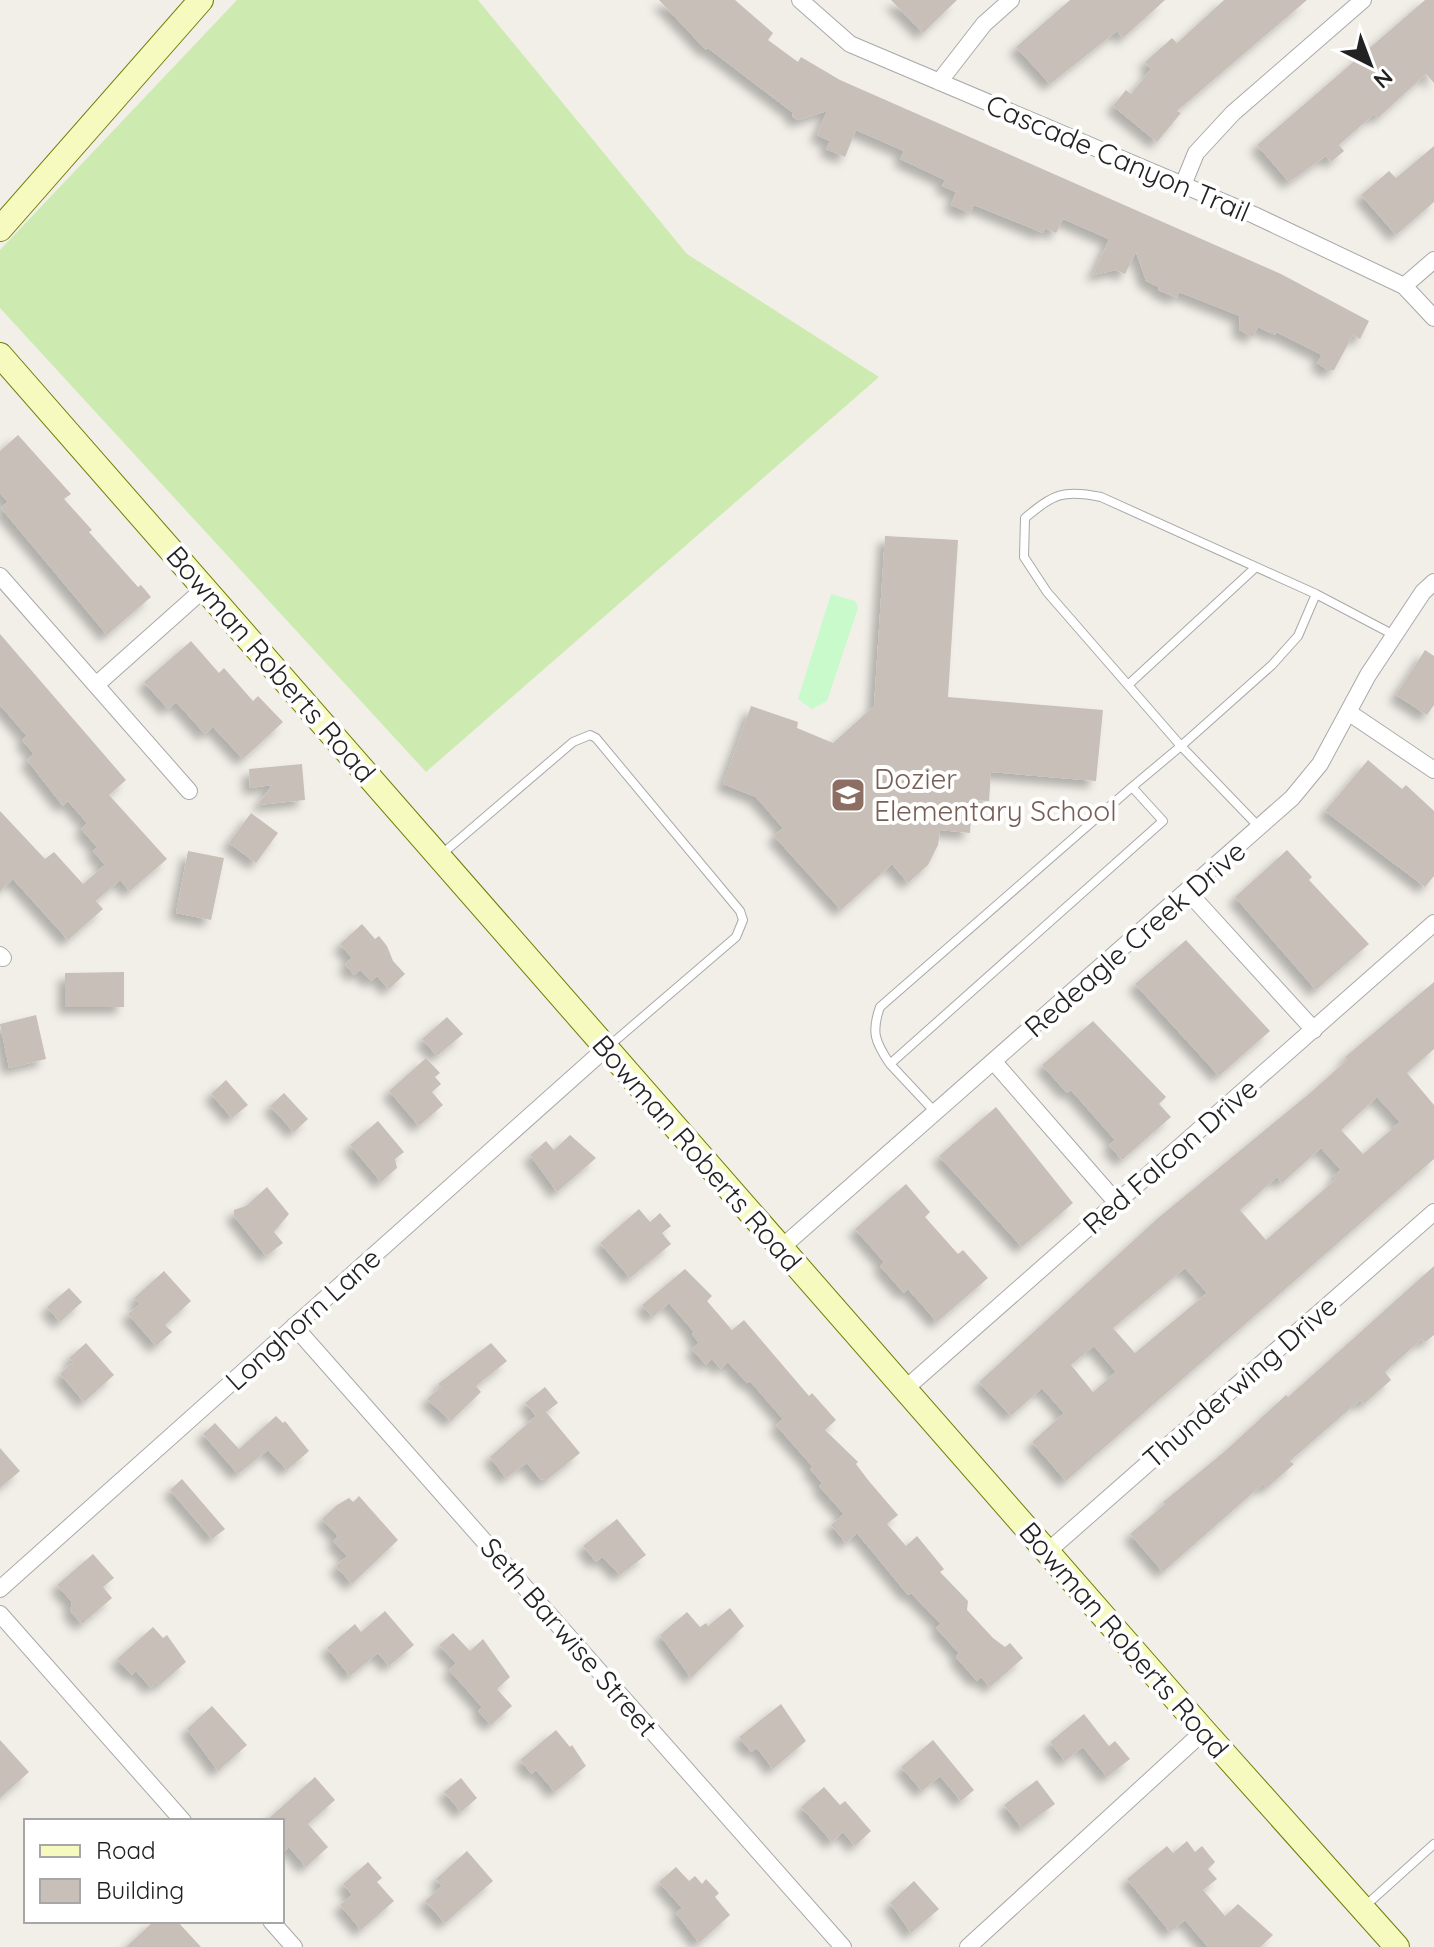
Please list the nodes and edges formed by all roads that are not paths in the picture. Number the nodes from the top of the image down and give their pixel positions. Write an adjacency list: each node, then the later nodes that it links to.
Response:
1 (201, 0): 7 (street)
2 (800, 0): 5 (street, Cascade Canyon Trail)
3 (1011, 0): 5 (street)
4 (1363, 0): 6 (street)
5 (939, 82): 6 (street, Cascade Canyon Trail)
6 (1183, 185): 9 (street, Cascade Canyon Trail)
7 (0, 229)
8 (1434, 260): 9 (street)
9 (1404, 286): 10 (street, Cascade Canyon Trail)
10 (1434, 318)
11 (0, 355): 15 (street, Bowman Roberts Road)
12 (1256, 567): 16 (lane); 19 (lane); 19 (lane)
13 (0, 576): 18 (street)
14 (1434, 582): 17 (street, Redeagle Creek Drive)
15 (205, 588): 18 (street); 26 (street, Bowman Roberts Road)
16 (1316, 594): 17 (lane); 21 (lane)
17 (1394, 635): 20 (street, Redeagle Creek Drive)
18 (96, 685): 24 (street)
19 (1128, 685): 21 (lane)
20 (1348, 712): 22 (street); 25 (street, Redeagle Creek Drive)
21 (1181, 746): 23 (lane); 25 (lane)
22 (1434, 770)
23 (1132, 787): 32 (lane); 32 (lane)
24 (189, 791)
25 (1261, 829): 27 (street, Redeagle Creek Drive)
26 (439, 857): 30 (street, Bowman Roberts Road); 30 (lane)
27 (1188, 892): 29 (street); 31 (street, Redeagle Creek Drive)
28 (1434, 923): 29 (street, Red Falcon Drive)
29 (1314, 1030): 34 (street, Red Falcon Drive)
30 (605, 1049): 36 (street, Bowman Roberts Road); 37 (street, Longhorn Lane)
31 (994, 1062): 33 (street, Redeagle Creek Drive); 34 (street)
32 (890, 1064): 33 (lane)
33 (936, 1113): 36 (street, Redeagle Creek Drive)
34 (1117, 1203): 38 (street, Red Falcon Drive)
35 (1434, 1212): 39 (street, Thunderwing Drive)
36 (781, 1248): 38 (street, Bowman Roberts Road)
37 (294, 1326): 40 (street, Longhorn Lane); 48 (street, Seth Barwise Street)
38 (905, 1389): 39 (street, Bowman Roberts Road)
39 (1047, 1552): 42 (street, Bowman Roberts Road)
40 (0, 1589)
41 (0, 1614): 43 (street)
42 (1204, 1731): 45 (street, Bowman Roberts Road); 49 (street)
43 (181, 1819)
44 (1434, 1844): 45 (lane)
45 (1363, 1907): 50 (street, Bowman Roberts Road)
46 (273, 1923): 47 (street)
47 (294, 1947)
48 (843, 1947)
49 (968, 1947)
50 (1397, 1947)

